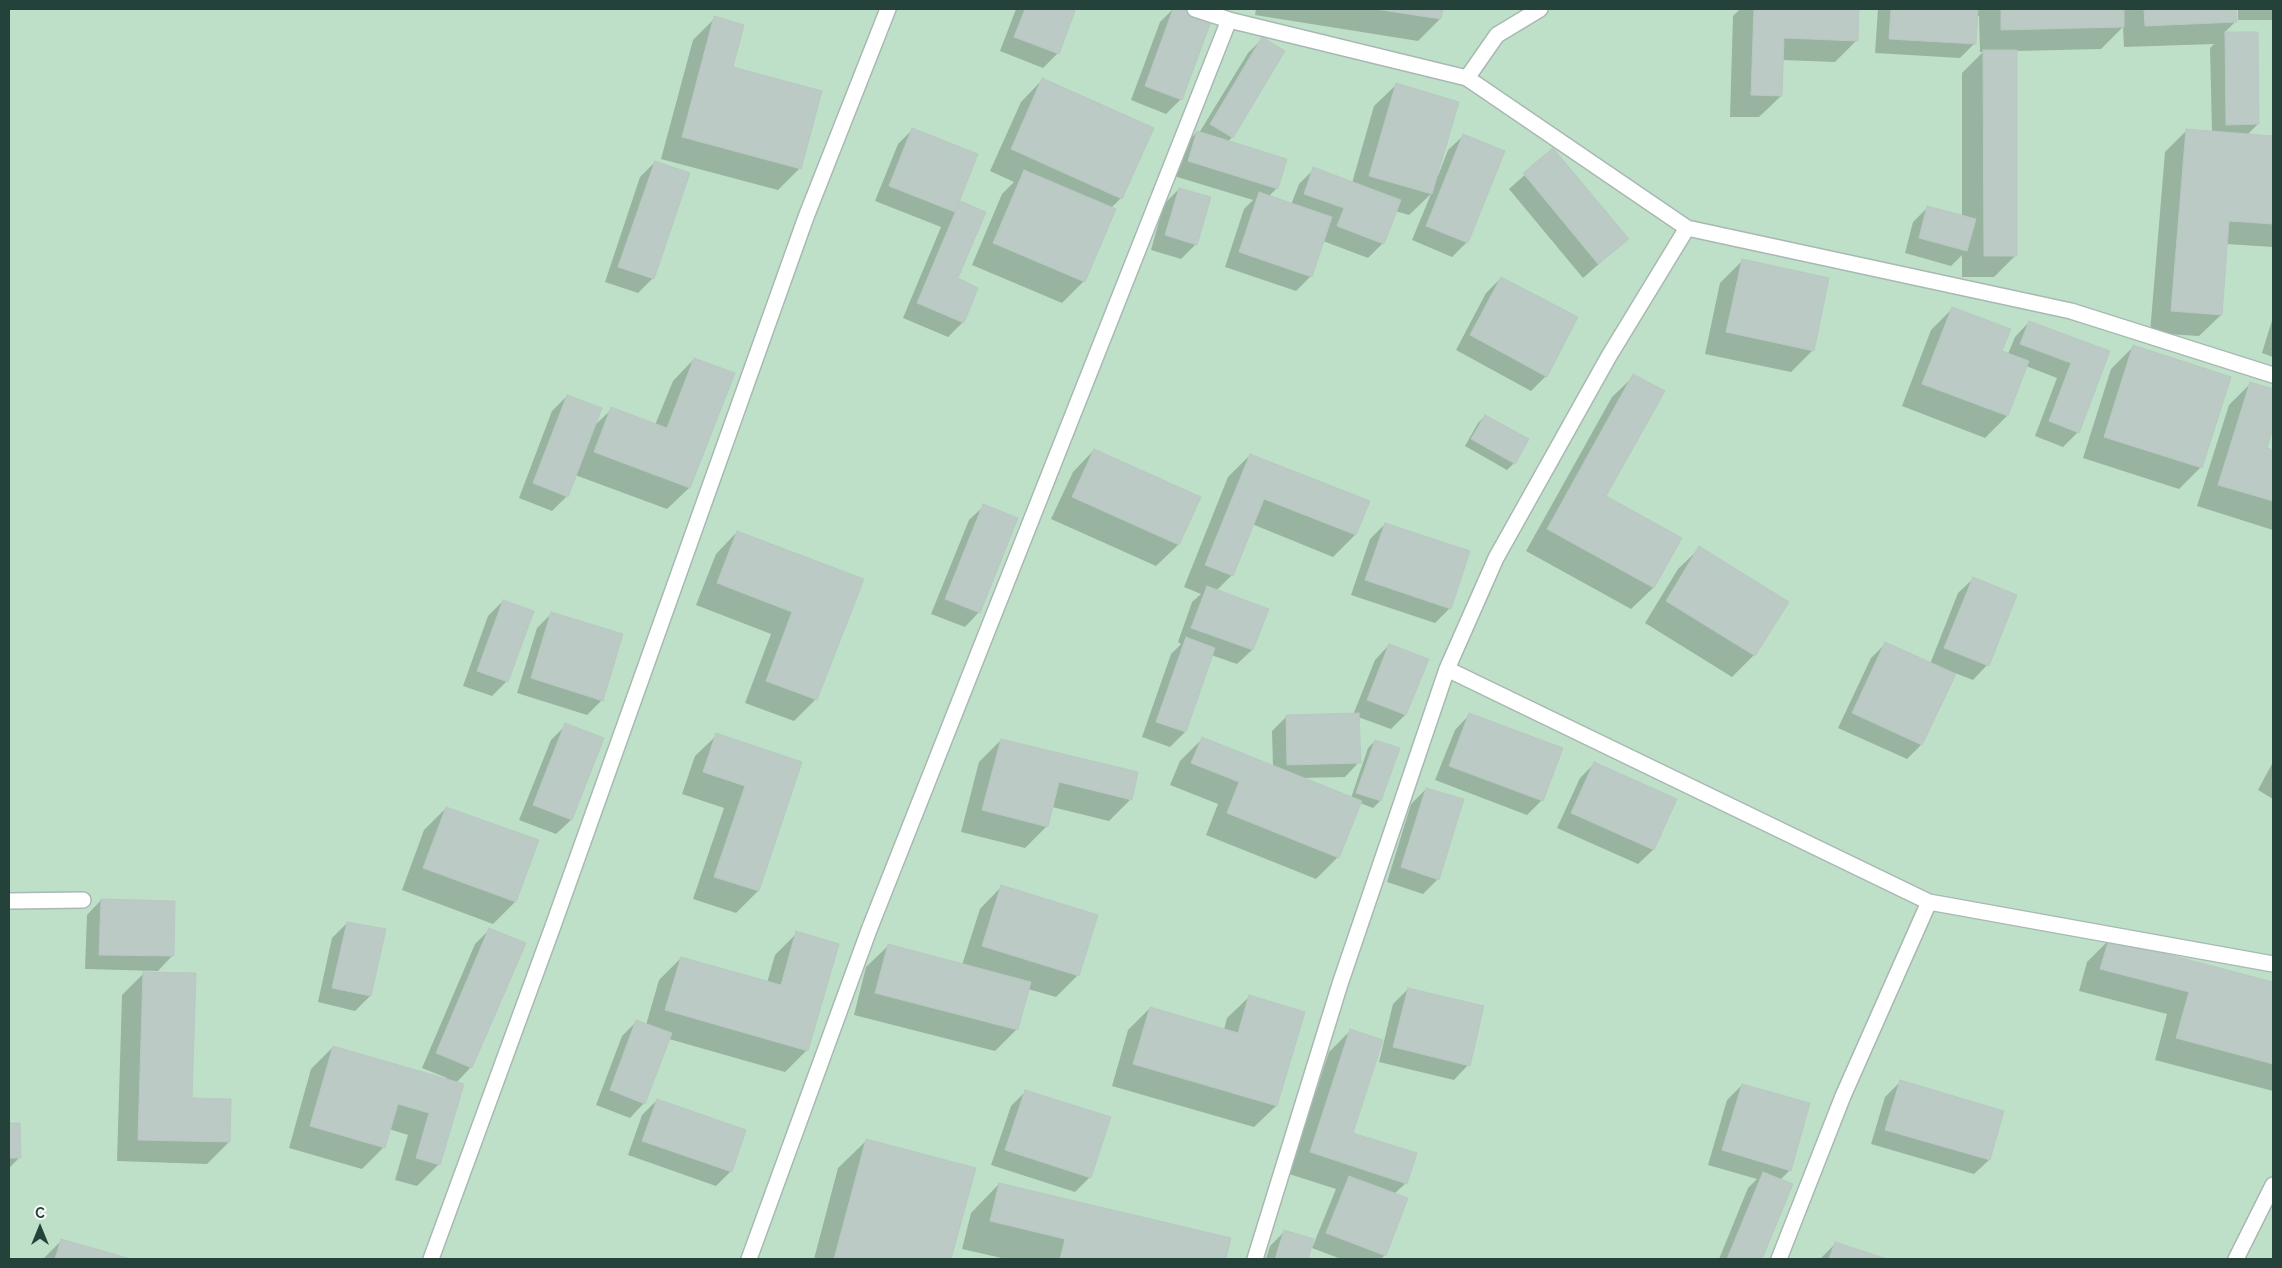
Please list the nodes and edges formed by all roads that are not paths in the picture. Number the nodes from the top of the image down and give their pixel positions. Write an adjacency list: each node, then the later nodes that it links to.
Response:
1 (888, 9): 14 (street)
2 (1196, 9): 4 (street)
3 (1540, 9): 5 (street)
4 (1229, 20): 5 (street); 15 (street)
5 (1467, 78): 6 (street)
6 (1687, 228): 7 (street); 8 (street)
7 (2273, 375)
8 (1447, 669): 11 (street); 16 (street)
9 (83, 900): 10 (street)
10 (9, 901)
11 (1929, 902): 12 (street); 17 (street)
12 (2273, 964)
13 (2273, 1185): 18 (street)
14 (431, 1259)
15 (749, 1259)
16 (1256, 1259)
17 (1779, 1259)
18 (2236, 1259)

